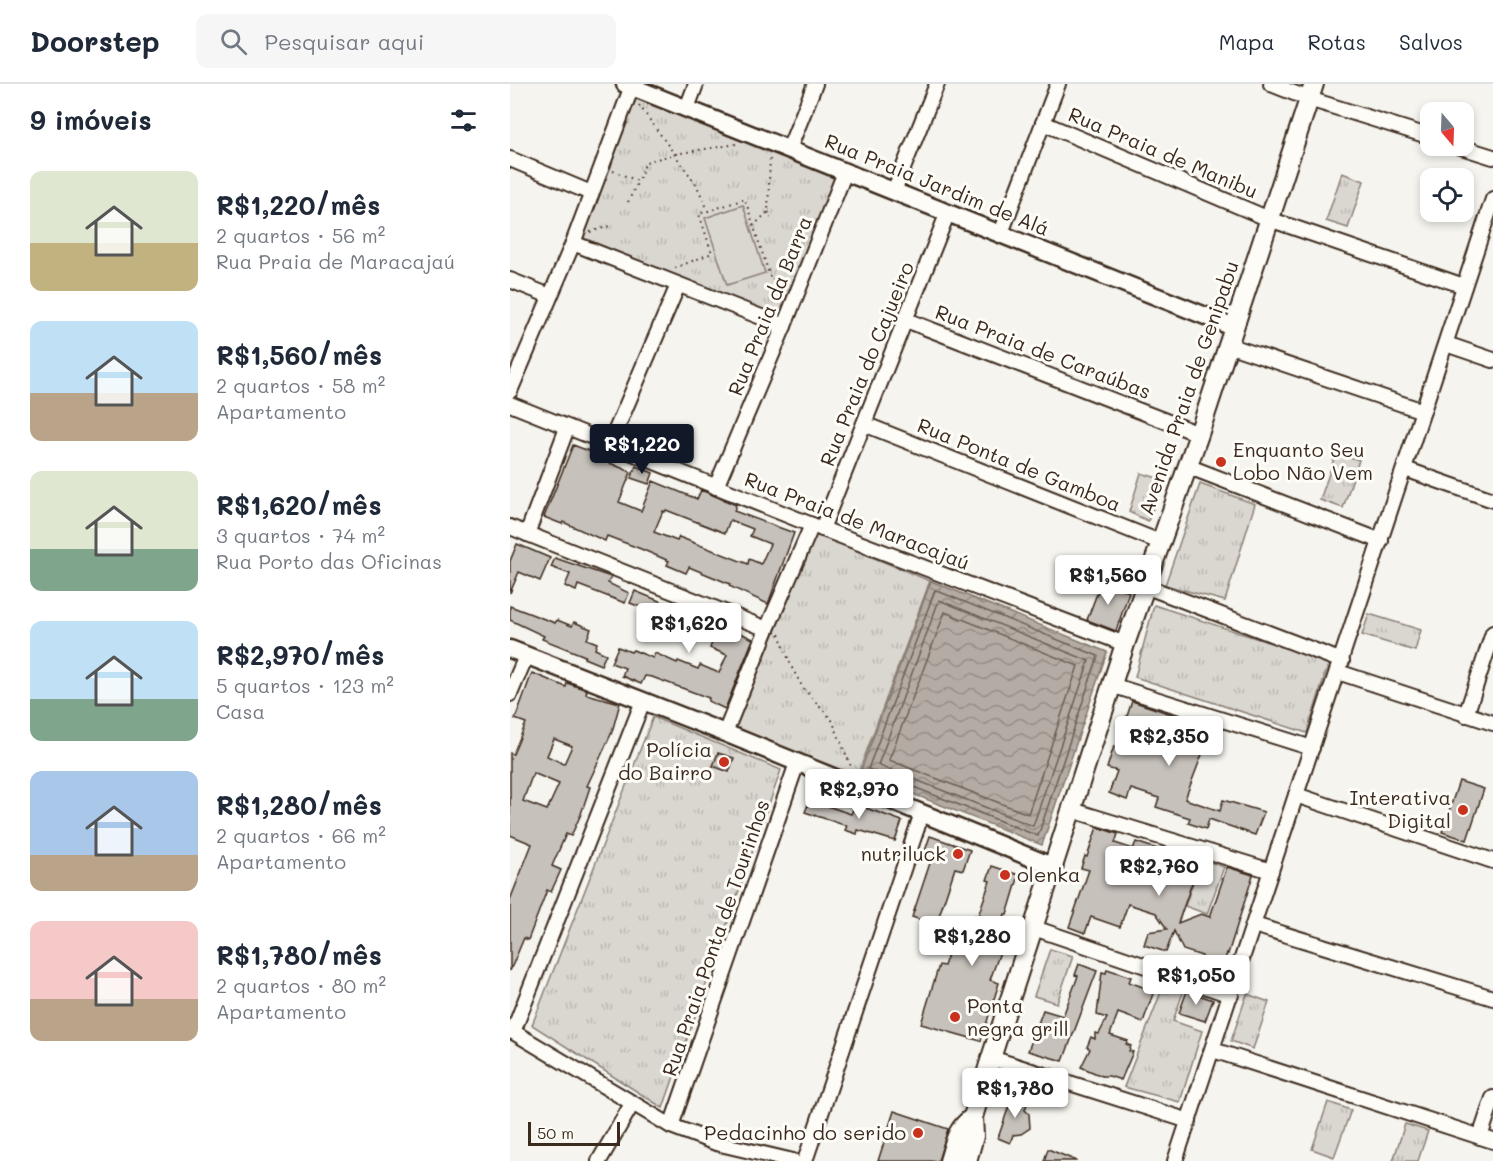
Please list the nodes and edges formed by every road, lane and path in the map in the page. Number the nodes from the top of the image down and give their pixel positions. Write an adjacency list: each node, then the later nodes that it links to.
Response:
1 (696, 84): 9 (street)
2 (814, 84): 17 (street)
3 (936, 84): 23 (street)
4 (1058, 84): 12 (street)
5 (1271, 84): 7 (street)
6 (628, 85): 9 (street, Rua Praia Jardim de Alá); 24 (street)
7 (1312, 91): 13 (street); 31 (main road, Avenida Praia de Genipabu)
8 (639, 105): 10 (path); 11 (path); 16 (path)
9 (687, 108): 17 (street, Rua Praia Jardim de Alá)
10 (650, 110)
11 (635, 116)
12 (1043, 123): 31 (street, Rua Praia de Manibu); 37 (street)
13 (1420, 133)
14 (728, 140): 16 (path)
15 (1474, 151): 18 (street)
16 (675, 154): 22 (path); 27 (path)
17 (784, 154): 21 (street, Rua Praia Jardim de Alá); 28 (path)
18 (1493, 157)
19 (510, 159): 24 (street)
20 (613, 171): 22 (path)
21 (845, 172): 23 (street, Rua Praia Jardim de Alá); 48 (street, Rua Praia da Barra)
22 (638, 181): 26 (path)
23 (894, 191): 29 (street, Rua Praia Jardim de Alá)
24 (591, 193): 40 (street)
25 (1493, 200): 32 (street)
26 (628, 202)
27 (708, 211): 35 (path); 41 (path)
28 (768, 212): 30 (path); 35 (path)
29 (948, 212): 37 (street, Rua Praia Jardim de Alá); 47 (street, Rua Praia do Cajueiro)
30 (771, 218)
31 (1269, 219): 45 (street, Rua Praia de Manibu); 49 (main road, Avenida Praia de Genipabu)
32 (1490, 220): 45 (street)
33 (593, 222): 36 (path)
34 (610, 226): 36 (path)
35 (753, 226): 43 (path)
36 (589, 233): 40 (path)
37 (1001, 233): 49 (street, Rua Praia Jardim de Alá)
38 (807, 238): 39 (path)
39 (789, 239)
40 (580, 241): 44 (street); 46 (street)
41 (669, 271)
42 (510, 280): 46 (street)
43 (790, 281)
44 (678, 285): 48 (street); 58 (street)
45 (1464, 286): 50 (street)
46 (550, 296): 52 (street)
47 (906, 320): 55 (street, Rua Praia do Cajueiro); 57 (street, Rua Praia de Caraúbas)
48 (784, 326): 61 (street, Rua Praia da Barra)
49 (1231, 336): 54 (street); 57 (main road, Avenida Praia de Genipabu)
50 (1446, 344): 51 (street); 54 (street)
51 (1493, 360)
52 (510, 391)
53 (510, 404): 56 (street, Rua Praia de Maracajaú)
54 (1423, 411): 60 (street)
55 (864, 424): 64 (street, Rua Praia do Cajueiro); 67 (street, Rua Ponta de Gamboa)
56 (567, 428): 58 (street, Rua Praia de Maracajaú); 65 (street)
57 (1198, 434): 59 (main road, Avenida Praia de Genipabu)
58 (610, 444): 61 (street, Rua Praia de Maracajaú)
59 (1187, 466): 66 (street); 67 (main road, Avenida Praia de Genipabu)
60 (1405, 469): 62 (street); 66 (street)
61 (716, 488): 64 (street, Rua Praia de Maracajaú)
62 (1493, 500)
63 (510, 527): 65 (street)
64 (817, 527): 69 (street, Rua Praia do Cajueiro); 71 (street, Rua Praia de Maracajaú)
65 (527, 534): 69 (street)
66 (1381, 541): 74 (street)
67 (1160, 542): 68 (main road, Avenida Praia de Genipabu)
68 (1145, 586): 71 (main road, Avenida Praia de Genipabu); 74 (street)
69 (773, 631): 80 (street, Rua Praia do Cajueiro); 83 (path)
70 (1493, 633): 78 (street)
71 (1125, 644): 75 (main road, Avenida Praia de Genipabu)
72 (510, 649): 73 (street)
73 (526, 656): 76 (street); 77 (street)
74 (1340, 667): 78 (street); 81 (street)
75 (1111, 685): 81 (street); 85 (main road, Avenida Praia de Genipabu)
76 (510, 694)
77 (643, 701): 80 (street); 94 (street)
78 (1466, 715): 79 (street)
79 (1493, 723)
80 (725, 733): 82 (street)
81 (1312, 748): 84 (street)
82 (797, 763): 86 (street); 101 (street, Rua Praia Ponta de Tourinhos)
83 (855, 778)
84 (1296, 795): 87 (street); 89 (street)
85 (1072, 810): 88 (main road, Avenida Praia de Genipabu); 89 (street)
86 (922, 813): 88 (street); 105 (street)
87 (1493, 861)
88 (1054, 867): 91 (main road, Avenida Praia de Genipabu)
89 (1270, 871): 90 (street)
90 (1254, 925): 92 (street); 93 (street)
91 (1034, 928): 92 (street); 96 (main road, Avenida Praia de Genipabu)
92 (1231, 995): 95 (street)
93 (1493, 998)
94 (511, 1031): 98 (street)
95 (1213, 1050): 100 (street); 102 (street)
96 (991, 1058): 99 (main road, Avenida Praia de Genipabu); 100 (street)
97 (1493, 1098): 102 (street)
98 (633, 1104): 101 (street); 103 (street)
99 (973, 1117): 106 (main road, Avenida Praia de Genipabu); 107 (main road, Avenida Praia de Genipabu)
100 (1189, 1121): 108 (street)
101 (671, 1126): 104 (street)
102 (1486, 1139)
103 (599, 1161)
104 (793, 1161)
105 (805, 1161)
106 (950, 1161)
107 (967, 1161)
108 (1175, 1161)

